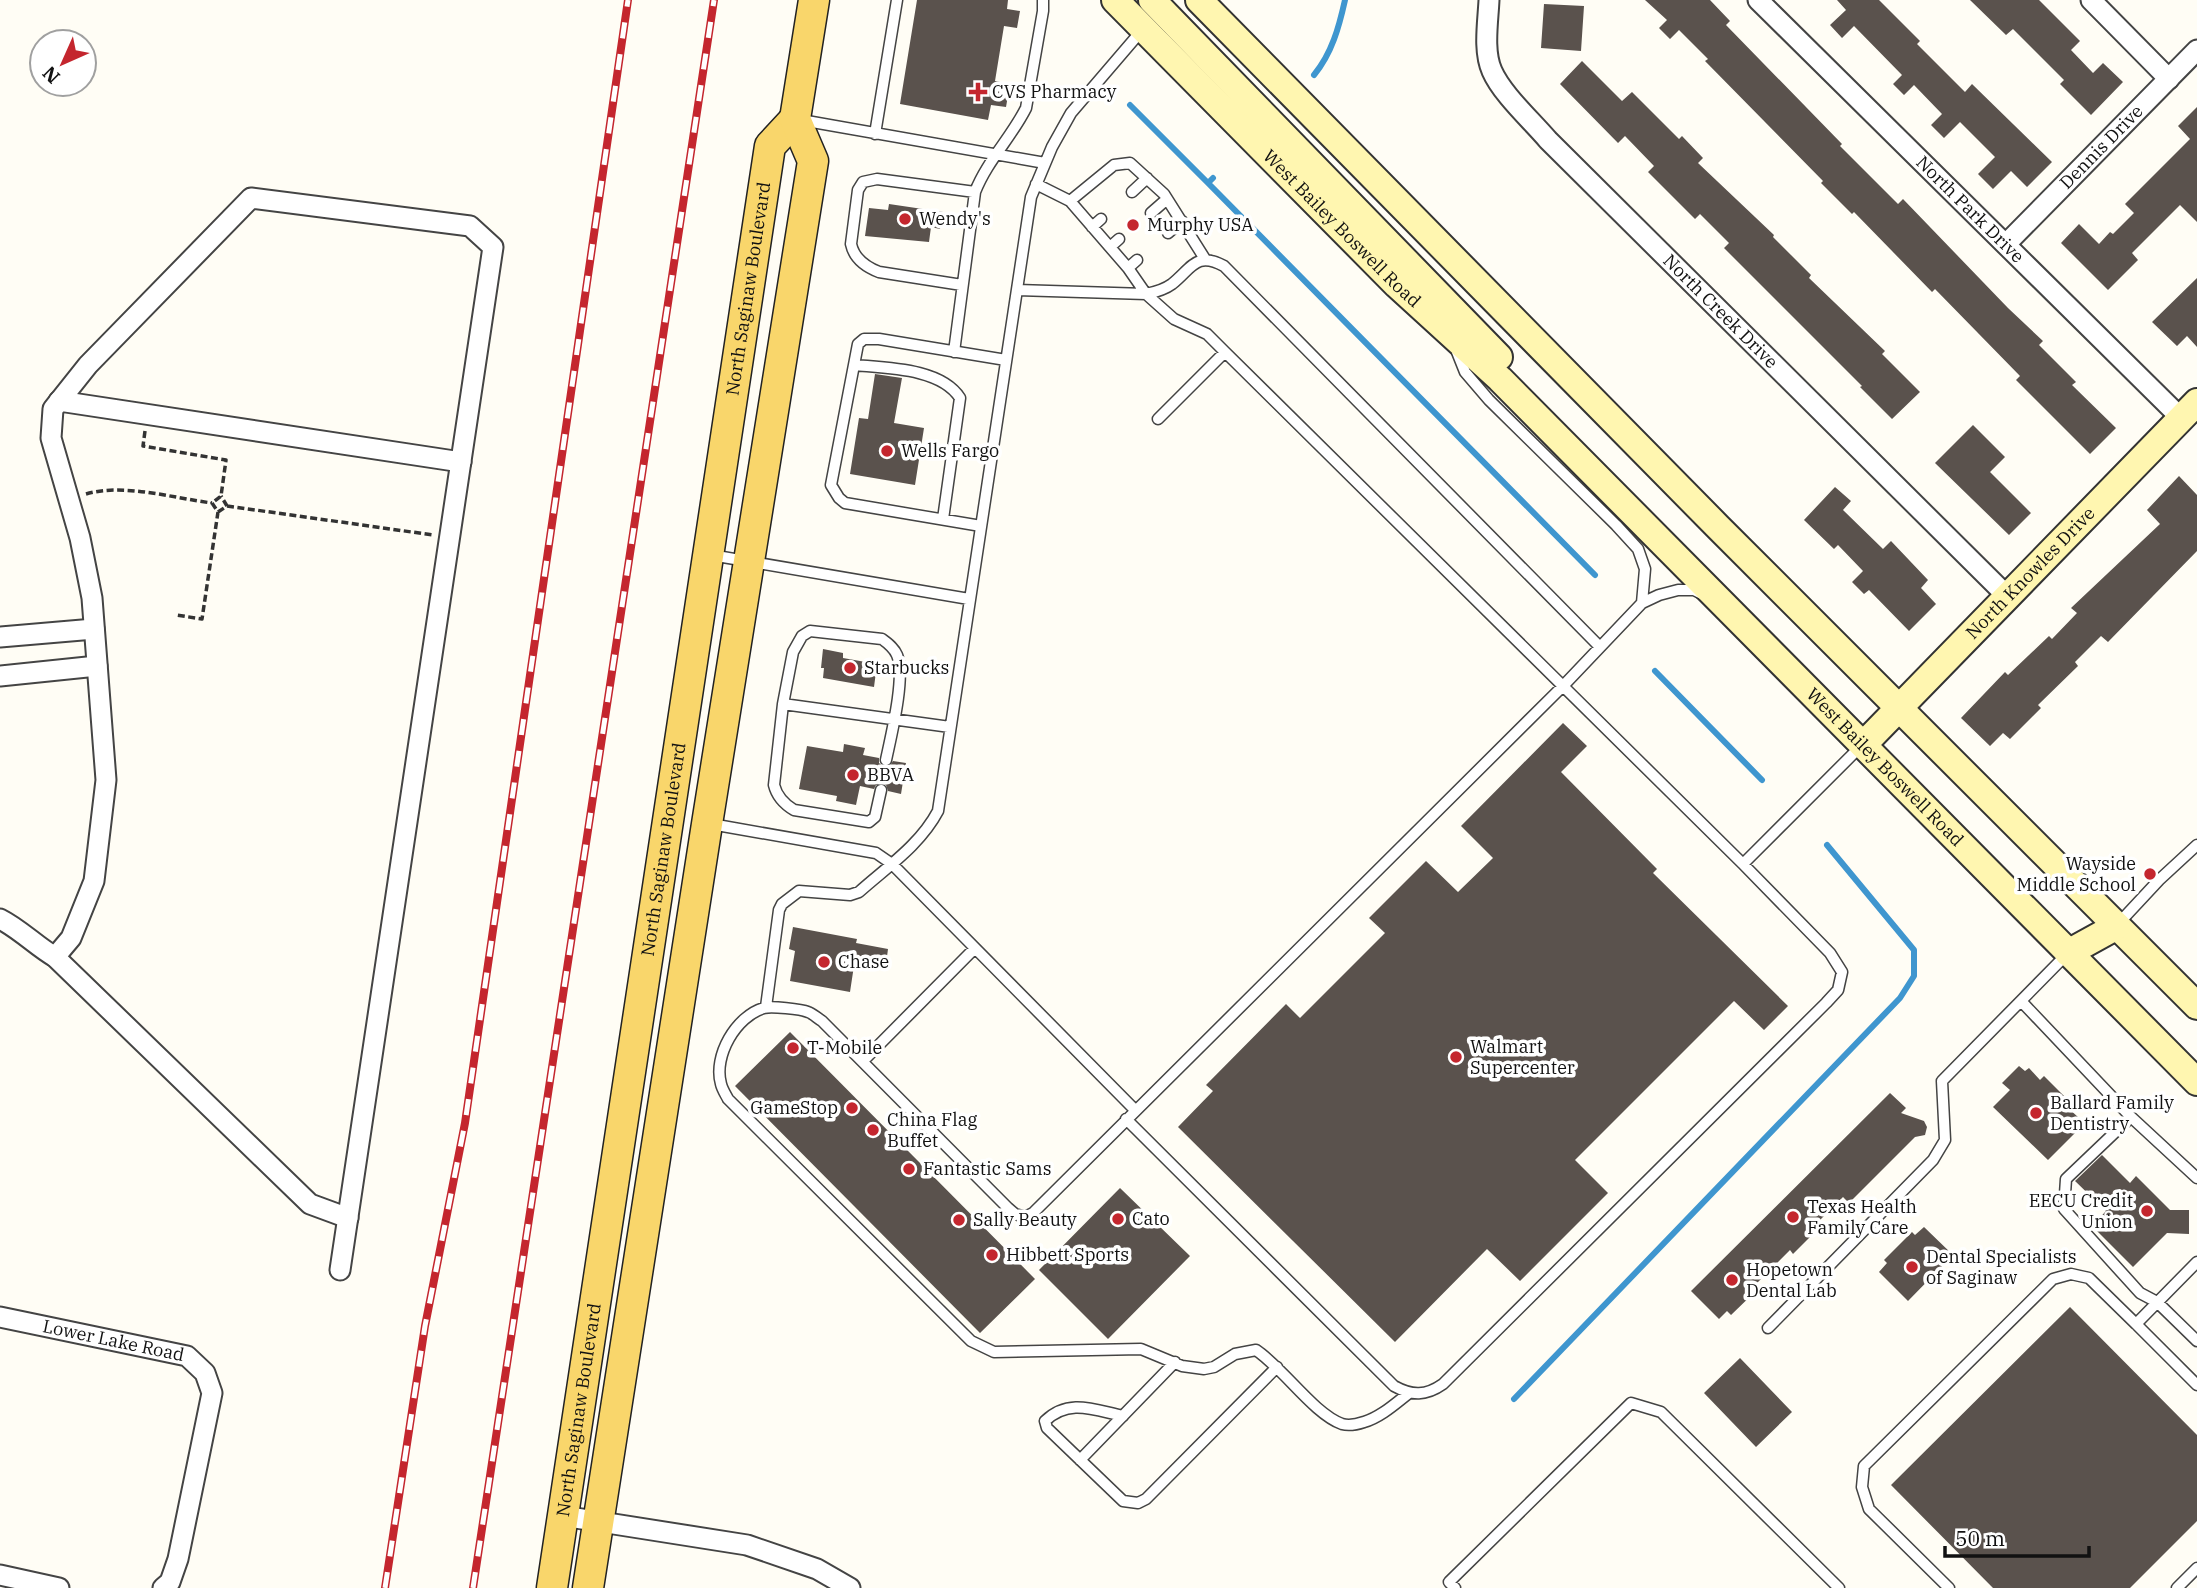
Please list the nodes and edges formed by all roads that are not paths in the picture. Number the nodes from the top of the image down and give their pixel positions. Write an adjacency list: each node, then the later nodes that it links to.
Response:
1 (814, 0): 14 (main road)
2 (897, 0): 15 (lane)
3 (1043, 0): 16 (lane)
4 (1115, 0): 11 (main road, West Bailey Boswell Road)
5 (1152, 0): 10 (main road, West Bailey Boswell Road)
6 (1177, 0): 10 (main road, West Bailey Boswell Road)
7 (1489, 0): 52 (street, North Creek Drive)
8 (1758, 0): 30 (street, North Park Drive)
9 (2091, 0): 13 (street)
10 (1197, 22): 46 (main road, West Bailey Boswell Road); 63 (main road, West Bailey Boswell Road)
11 (1143, 29): 17 (lane); 38 (main road, West Bailey Boswell Road)
12 (2197, 50): 13 (street, Dennis Drive)
13 (2169, 79): 30 (street, Dennis Drive)
14 (795, 119): 15 (lane); 50 (main road, North Saginaw Boulevard); 51 (main road, North Saginaw Boulevard)
15 (875, 134): 16 (lane)
16 (996, 155): 17 (lane); 20 (lane)
17 (1045, 163): 19 (lane)
18 (1147, 178): 21 (lane); 22 (lane); 23 (lane)
19 (1036, 184): 23 (lane); 36 (lane)
20 (975, 192): 35 (lane); 35 (lane)
21 (1132, 192)
22 (1167, 199): 24 (lane); 26 (lane)
23 (1070, 201): 27 (lane)
24 (1151, 214)
25 (1101, 219): 27 (lane)
26 (1182, 221): 28 (lane); 33 (lane)
27 (1093, 227): 31 (lane)
28 (1168, 233)
29 (1119, 239): 31 (lane)
30 (2006, 244): 44 (street, North Park Drive)
31 (1110, 247): 34 (lane)
32 (1138, 260): 34 (lane)
33 (1205, 260): 37 (lane); 58 (lane)
34 (1128, 268): 37 (lane)
35 (962, 285): 39 (lane)
36 (1017, 290): 37 (lane); 41 (lane)
37 (1146, 295): 40 (lane)
38 (1450, 334): 46 (main road, West Bailey Boswell Road); 54 (lane)
39 (954, 352): 41 (lane); 42 (lane)
40 (1226, 352): 45 (lane); 61 (lane)
41 (1006, 360): 49 (lane)
42 (854, 365): 48 (lane); 48 (lane)
43 (59, 401): 47 (street); 47 (street); 56 (street)
44 (2189, 410): 52 (main road, North Knowles Drive)
45 (1158, 419)
46 (1573, 452): 55 (main road, West Bailey Boswell Road)
47 (461, 462): 87 (street)
48 (943, 519): 49 (lane)
49 (981, 526): 53 (lane)
50 (709, 554): 51 (lane); 101 (main road, North Saginaw Boulevard)
51 (750, 562): 53 (lane); 69 (main road, North Saginaw Boulevard)
52 (2008, 597): 63 (main road, North Knowles Drive)
53 (969, 599): 65 (lane)
54 (1642, 603): 55 (lane); 58 (lane)
55 (1724, 603): 66 (main road, West Bailey Boswell Road)
56 (94, 629): 57 (street); 59 (street)
57 (0, 637)
58 (1600, 647): 61 (lane)
59 (97, 666): 60 (street); 77 (street)
60 (0, 676)
61 (1564, 685): 72 (lane); 83 (lane)
62 (783, 704): 64 (lane); 64 (lane); 68 (lane)
63 (1900, 707): 66 (main road, North Knowles Drive); 74 (main road, West Bailey Boswell Road)
64 (895, 721): 65 (lane); 67 (lane)
65 (950, 726): 71 (lane)
66 (1863, 745): 72 (lane); 76 (main road, West Bailey Boswell Road)
67 (887, 760)
68 (881, 790)
69 (707, 824): 71 (lane); 102 (main road, North Saginaw Boulevard)
70 (2197, 845): 74 (lane)
71 (892, 864): 75 (lane); 80 (lane)
72 (1743, 864): 98 (lane)
73 (0, 919): 77 (street)
74 (2117, 926): 76 (main road); 79 (main road, West Bailey Boswell Road)
75 (975, 948): 81 (lane); 83 (lane)
76 (2068, 953): 78 (lane); 82 (main road, West Bailey Boswell Road)
77 (55, 957): 87 (street)
78 (2021, 1001): 84 (lane); 93 (lane)
79 (2197, 1006)
80 (766, 1007): 81 (lane); 95 (lane)
81 (863, 1061): 85 (lane)
82 (2197, 1082)
83 (1135, 1110): 85 (lane)
84 (2131, 1117): 86 (lane); 90 (lane)
85 (1126, 1119): 98 (lane)
86 (2197, 1178)
87 (348, 1218): 89 (street)
88 (2197, 1262): 90 (lane)
89 (340, 1270)
90 (2157, 1302): 92 (lane); 94 (lane)
91 (0, 1317): 107 (street, Lower Lake Road)
92 (2136, 1324): 97 (lane); 112 (lane)
93 (1768, 1328)
94 (2197, 1341)
95 (1175, 1362): 96 (lane); 99 (lane)
96 (1277, 1367): 98 (lane); 100 (lane)
97 (2197, 1385)
98 (1409, 1393)
99 (1123, 1416): 100 (lane); 100 (lane)
100 (1080, 1460)
101 (563, 1516): 102 (street); 108 (main road, North Saginaw Boulevard)
102 (599, 1522): 109 (main road, North Saginaw Boulevard); 110 (street)
103 (2197, 1568): 113 (lane)
104 (0, 1575): 106 (street)
105 (1449, 1586): 111 (lane)
106 (59, 1588)
107 (163, 1588)
108 (552, 1588)
109 (589, 1588)
110 (850, 1588)
111 (1839, 1588)
112 (1949, 1588)
113 (2177, 1588)

